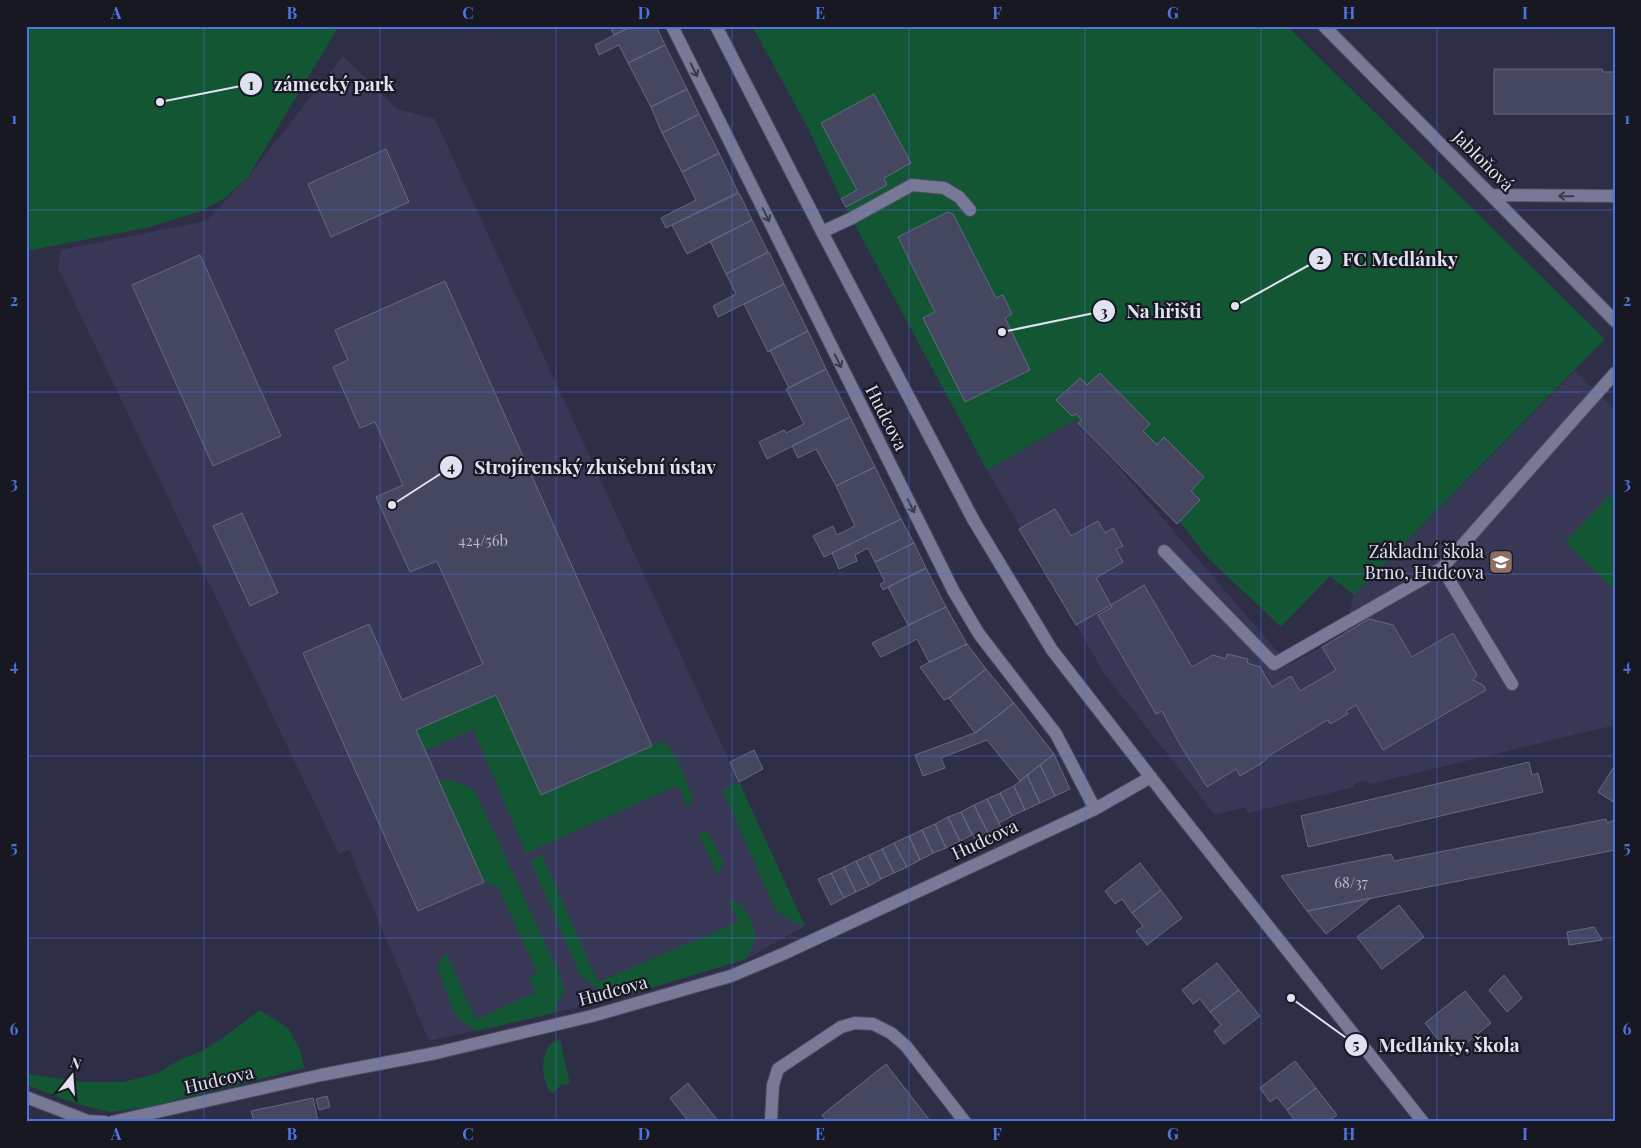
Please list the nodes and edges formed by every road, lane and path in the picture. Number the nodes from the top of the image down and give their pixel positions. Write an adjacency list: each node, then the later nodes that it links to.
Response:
1 (672, 26): 14 (street, Hudcova, one-way to 14)
2 (716, 26): 7 (street, Hudcova)
3 (1324, 26): 4 (street, Jabloňová)
4 (1492, 195): 5 (street, one-way to 4); 8 (street, Jabloňová)
5 (1615, 196)
6 (970, 210): 7 (street)
7 (822, 232): 13 (street, Hudcova)
8 (1615, 321)
9 (1615, 373): 11 (street)
10 (1164, 551): 11 (street)
11 (1442, 568): 12 (street)
12 (1512, 684)
13 (1151, 778): 14 (street, Hudcova); 20 (street, Hudcova)
14 (1095, 809): 17 (street, Hudcova)
15 (26, 1097): 16 (street)
16 (105, 1122)
17 (112, 1122)
18 (772, 1122): 19 (street)
19 (965, 1122)
20 (1423, 1122)

